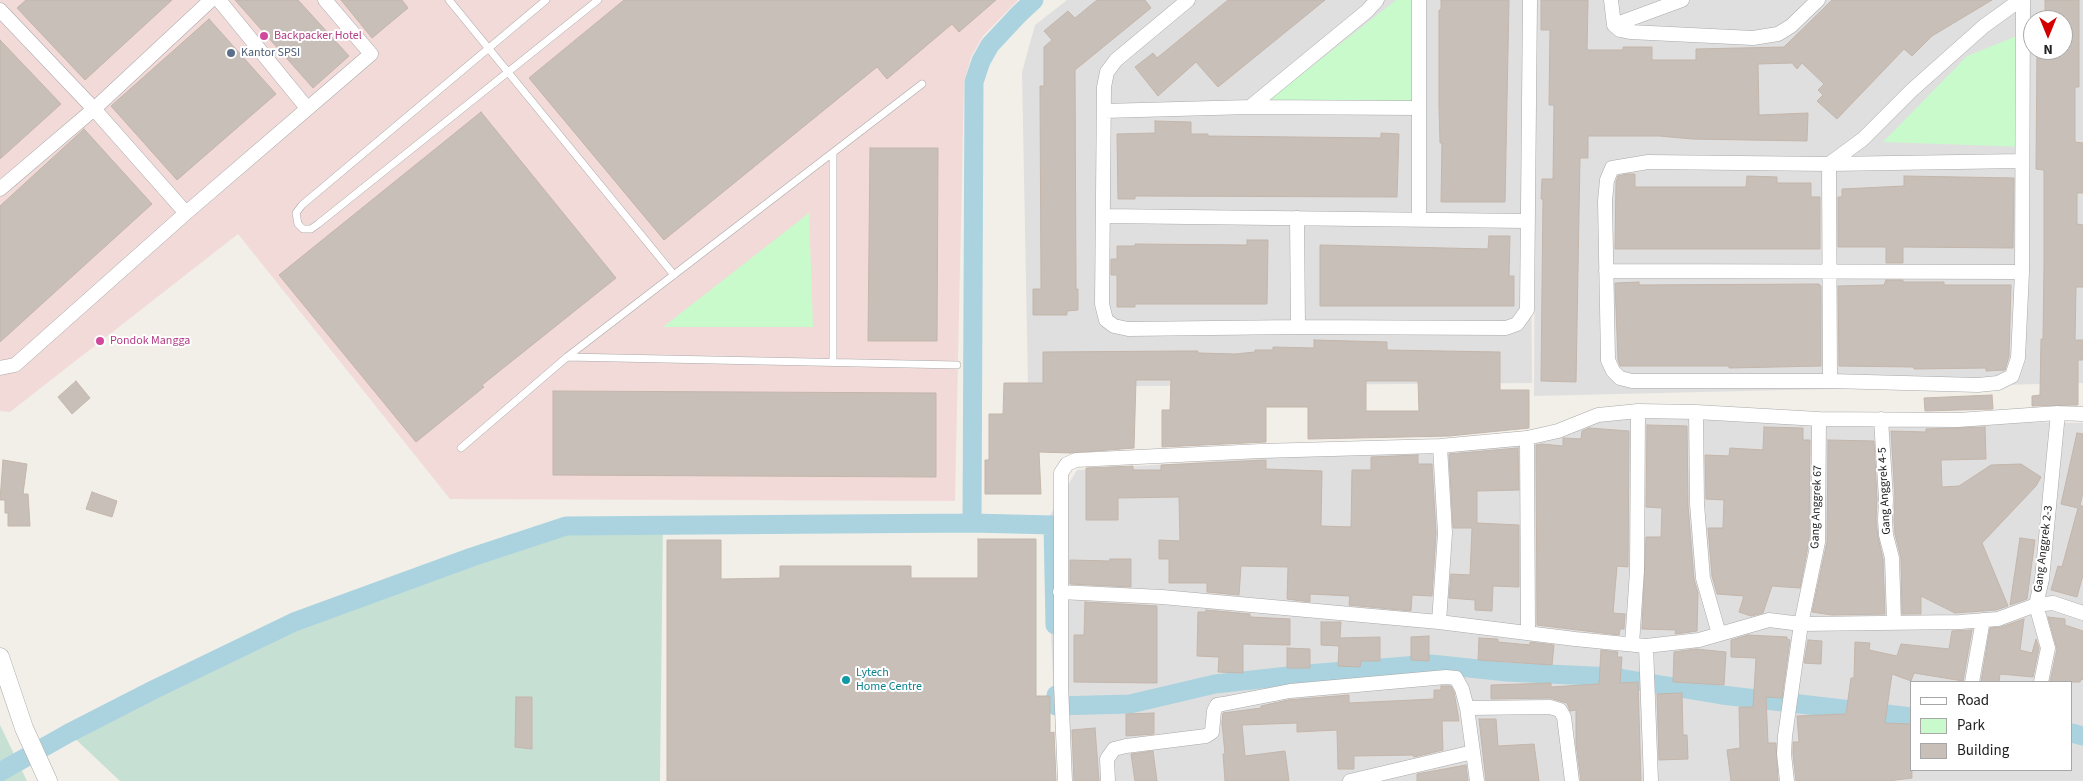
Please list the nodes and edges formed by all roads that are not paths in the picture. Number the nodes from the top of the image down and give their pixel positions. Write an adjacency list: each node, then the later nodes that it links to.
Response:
1 (8, 0): 16 (street)
2 (212, 0): 24 (street)
3 (218, 0): 22 (street)
4 (325, 0): 22 (street)
5 (449, 0): 18 (lane)
6 (546, 0): 18 (lane)
7 (598, 0): 19 (lane)
8 (1188, 0): 25 (street)
9 (1377, 0): 21 (street)
10 (1419, 0): 23 (street)
11 (1530, 0): 34 (street)
12 (1611, 0): 17 (street)
13 (1682, 0): 17 (street)
14 (1818, 0): 17 (street)
15 (2021, 0): 27 (street); 28 (street)
16 (0, 8): 24 (street)
17 (1614, 25)
18 (488, 47): 19 (lane); 19 (lane)
19 (509, 73): 38 (lane)
20 (922, 84): 26 (lane)
21 (1250, 107): 23 (street); 25 (street)
22 (307, 108): 30 (street)
23 (1419, 108): 33 (street)
24 (94, 109): 29 (street); 30 (street)
25 (1104, 111): 31 (street)
26 (833, 152): 38 (lane); 41 (lane)
27 (2022, 161): 28 (street); 37 (street)
28 (1829, 164): 35 (street); 36 (street)
29 (0, 189)
30 (186, 213): 43 (street)
31 (1103, 216): 32 (street); 39 (street)
32 (1297, 218): 33 (street); 39 (street)
33 (1420, 219): 34 (street)
34 (1527, 221): 39 (street)
35 (1606, 271): 36 (street); 44 (street)
36 (1830, 271): 37 (street); 44 (street)
37 (2022, 272): 44 (street)
38 (674, 275): 40 (lane)
39 (1298, 327)
40 (567, 358): 41 (lane); 53 (lane)
41 (833, 362): 42 (lane)
42 (957, 365)
43 (0, 368)
44 (1830, 381)
45 (1638, 411): 46 (street); 51 (street); 63 (street)
46 (1696, 412): 49 (street); 62 (street)
47 (2058, 413): 48 (street); 50 (street); 55 (street, Gang Anggrek 2-3)
48 (2083, 414)
49 (1819, 419): 50 (street); 60 (street, Gang Anggrek 67)
50 (1881, 419): 59 (street, Gang Anggrek 4-5)
51 (1527, 438): 52 (street); 61 (street)
52 (1440, 446): 54 (street); 58 (street)
53 (461, 448)
54 (1060, 592): 58 (street); 71 (street)
55 (2036, 606): 56 (street); 57 (street); 66 (street, Gang Anggrek 2-3)
56 (2083, 613)
57 (1983, 620): 59 (street); 65 (street)
58 (1439, 622): 61 (street)
59 (1894, 623): 60 (street)
60 (1802, 624): 62 (street); 77 (street, Gang Anggrek 67)
61 (1528, 632): 63 (street)
62 (1719, 634): 63 (street)
63 (1639, 645): 76 (street)
64 (0, 657): 67 (street)
65 (1972, 681)
66 (2041, 681)
67 (5, 689): 70 (street)
68 (1467, 708): 69 (street); 72 (street); 75 (street)
69 (1473, 752): 73 (street); 74 (street)
70 (48, 781)
71 (1064, 781)
72 (1108, 781)
73 (1350, 781)
74 (1477, 781)
75 (1572, 781)
76 (1651, 781)
77 (1787, 781)

